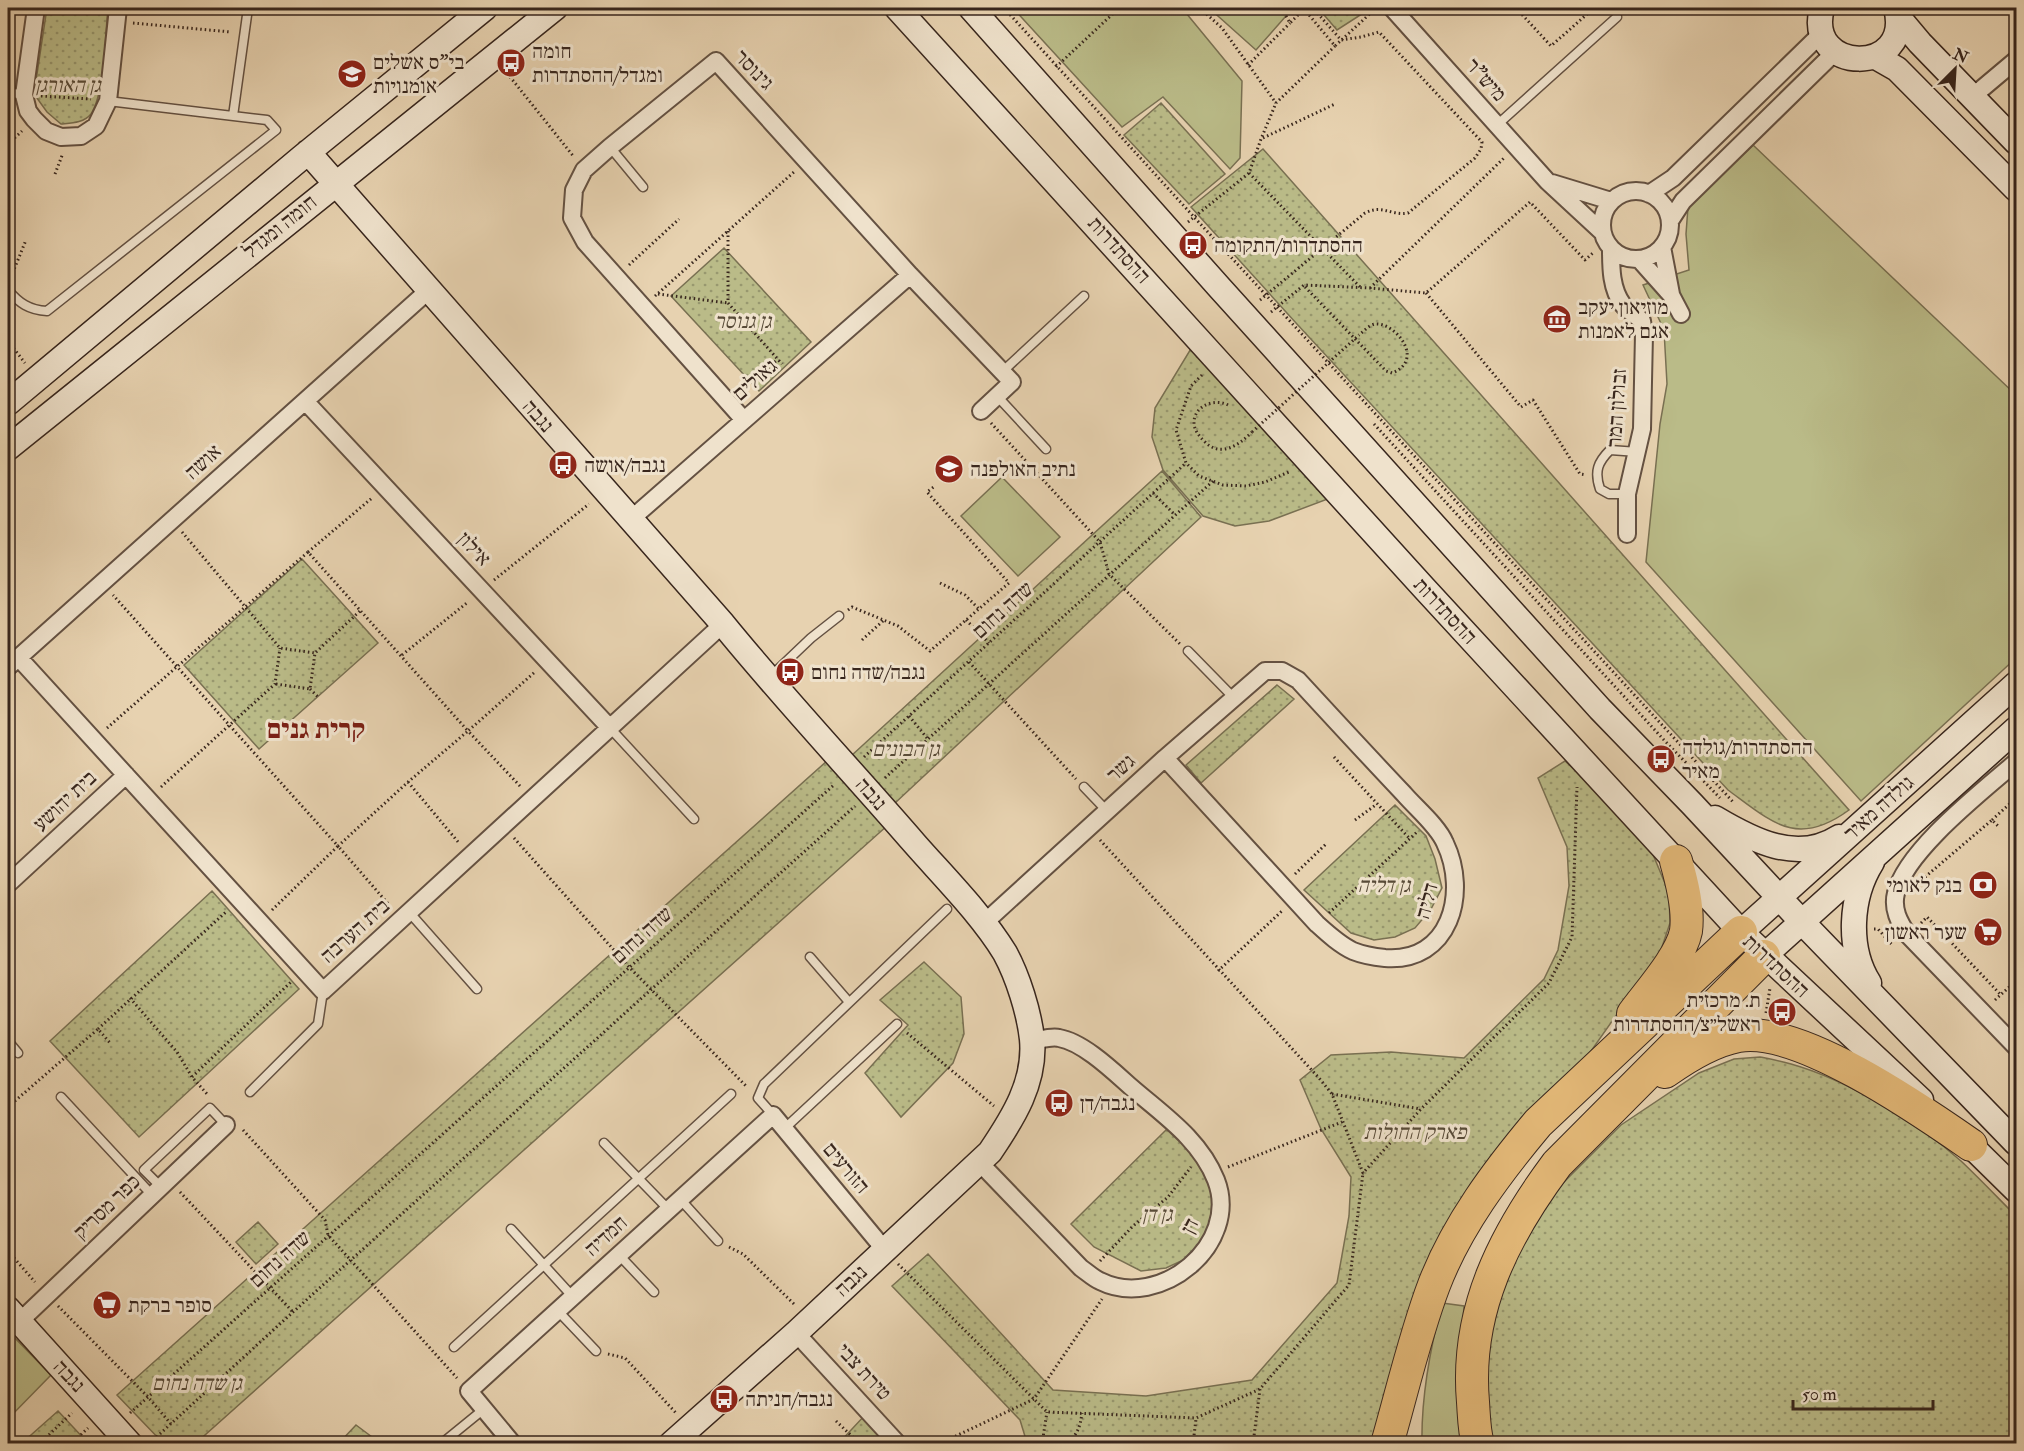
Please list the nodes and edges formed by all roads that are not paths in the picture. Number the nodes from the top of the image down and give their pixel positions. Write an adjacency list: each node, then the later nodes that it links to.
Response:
1 (36, 8): 15 (street)
2 (248, 8): 18 (lane)
3 (485, 8): 22 (street, חומה ומגדל)
4 (555, 8): 24 (street, חומה ומגדל)
5 (897, 8): 73 (street, ההסתדרות)
6 (971, 8): 66 (street)
7 (1392, 8): 19 (street, מיש"ר)
8 (1897, 13): 12 (street); 16 (street)
9 (117, 15): 17 (street)
10 (1617, 17): 19 (lane)
11 (1824, 22): 12 (street); 27 (street); 29 (street)
12 (1876, 57): 26 (street)
13 (2016, 60): 16 (street)
14 (8, 92): 15 (lane)
15 (24, 95): 17 (street)
16 (1972, 97): 20 (street)
17 (108, 100): 18 (lane)
18 (233, 116): 34 (lane)
19 (1497, 125): 23 (street, מיש"ר)
20 (2016, 142)
21 (610, 147): 25 (lane); 33 (street, גינוסר); 45 (street, גינוסר)
22 (308, 152): 24 (street, נגבה); 43 (street, חומה ומגדל)
23 (1548, 182): 28 (street); 30 (street, מיש"ר)
24 (334, 183): 35 (street, נגבה); 46 (street, חומה ומגדל)
25 (643, 187)
26 (2016, 189)
27 (1649, 194): 28 (street); 29 (street)
28 (1611, 201): 30 (street)
29 (1670, 221): 31 (street)
30 (1606, 241): 32 (street); 36 (street)
31 (1662, 247): 32 (street); 37 (street)
32 (1636, 259): 36 (street); 37 (street)
33 (910, 275): 40 (street, גינוסר); 45 (street, גאולים)
34 (8, 290)
35 (429, 290): 42 (street, אושה); 50 (street, נגבה)
36 (1616, 294): 48 (street, זבולון המר)
37 (1671, 294): 39 (street)
38 (1084, 296): 40 (lane)
39 (1681, 314)
40 (1002, 372): 41 (street)
41 (997, 396): 44 (street); 47 (lane)
42 (305, 401): 55 (street, אושה); 60 (street, אילון)
43 (8, 403)
44 (981, 411)
45 (744, 420): 50 (street, גאולים)
46 (8, 448)
47 (1046, 449)
48 (1638, 452): 49 (street, זבולון המר); 49 (lane)
49 (1628, 494): 51 (street, זבולון המר)
50 (630, 520): 53 (street, נגבה)
51 (1627, 534)
52 (839, 616): 56 (lane)
53 (723, 624): 56 (street, נגבה); 60 (street, בית הערבה)
54 (1188, 651): 59 (lane)
55 (13, 662): 64 (street, בית הערבה)
56 (768, 679): 79 (street, נגבה)
57 (1298, 680): 59 (street, גשר); 62 (street, דליה)
58 (2016, 684): 69 (street, גולדה מאיר)
59 (1233, 697): 62 (street, גשר)
60 (610, 728): 70 (lane); 77 (street, בית הערבה)
61 (2016, 729): 71 (street, גולדה מאיר)
62 (1165, 758): 68 (street, גשר)
63 (2016, 762): 67 (street)
64 (126, 775): 74 (street, בית יהושע); 84 (street, בית הערבה)
65 (1084, 787): 68 (lane)
66 (1692, 804): 69 (street); 75 (street)
67 (1965, 807): 71 (street); 90 (street)
68 (1107, 811): 79 (street, גשר)
69 (1870, 816): 75 (street, גולדה מאיר)
70 (694, 819)
71 (1910, 825): 72 (street, גולדה מאיר)
72 (1878, 853): 78 (street, גולדה מאיר); 86 (street)
73 (1676, 861): 80 (street, ההסתדרות); 92 (highway)
74 (8, 884)
75 (1780, 897): 78 (street); 80 (street, גולדה מאיר)
76 (947, 909): 85 (lane)
77 (405, 915): 83 (lane); 84 (street, בית הערבה)
78 (1802, 922): 81 (street, גולדה מאיר); 86 (street)
79 (983, 924): 89 (street, נגבה)
80 (1741, 932): 81 (street, ההסתדרות); 92 (highway)
81 (1764, 956): 96 (highway); 102 (street, ההסתדרות)
82 (810, 957): 85 (lane)
83 (477, 989)
84 (323, 991): 93 (lane)
85 (849, 1002): 97 (lane)
86 (1882, 1003): 101 (street)
87 (897, 1024): 99 (lane)
88 (8, 1041): 91 (lane)
89 (1032, 1041): 103 (street, נגבה); 103 (street, דן)
90 (2016, 1047)
91 (18, 1053)
92 (1586, 1077): 118 (highway)
93 (250, 1092)
94 (731, 1094): 104 (lane)
95 (61, 1097): 105 (lane)
96 (1612, 1109): 102 (highway); 129 (highway)
97 (773, 1115): 99 (street, הזורעים); 107 (street, חמדיה)
98 (233, 1126): 105 (street, כפר מסריק); 105 (lane)
99 (784, 1129): 110 (street, הזורעים)
100 (604, 1143): 104 (lane)
101 (2016, 1143)
102 (1971, 1145): 106 (street, ההסתדרות)
103 (980, 1162): 110 (street, נגבה)
104 (639, 1178): 107 (lane); 112 (lane)
105 (161, 1187): 116 (street, כפר מסריק)
106 (2016, 1190)
107 (674, 1204): 109 (lane); 111 (street, חמדיה)
108 (511, 1229): 112 (lane)
109 (718, 1241)
110 (884, 1250): 117 (street, נגבה)
111 (619, 1255): 113 (lane); 114 (street, חמדיה)
112 (543, 1265): 114 (lane); 119 (lane)
113 (654, 1292)
114 (573, 1297): 115 (street, חמדיה)
115 (557, 1310): 120 (lane); 121 (street, חמדיה)
116 (13, 1315): 122 (street, נגבה)
117 (803, 1326): 123 (street, נגבה); 126 (street, טירת צבי)
118 (1420, 1333): 127 (highway); 128 (highway)
119 (454, 1347)
120 (596, 1351)
121 (484, 1409): 124 (lane); 125 (street)
122 (130, 1435)
123 (681, 1438)
124 (441, 1443)
125 (513, 1443)
126 (898, 1443)
127 (1387, 1443)
128 (1407, 1443)
129 (1479, 1443)

